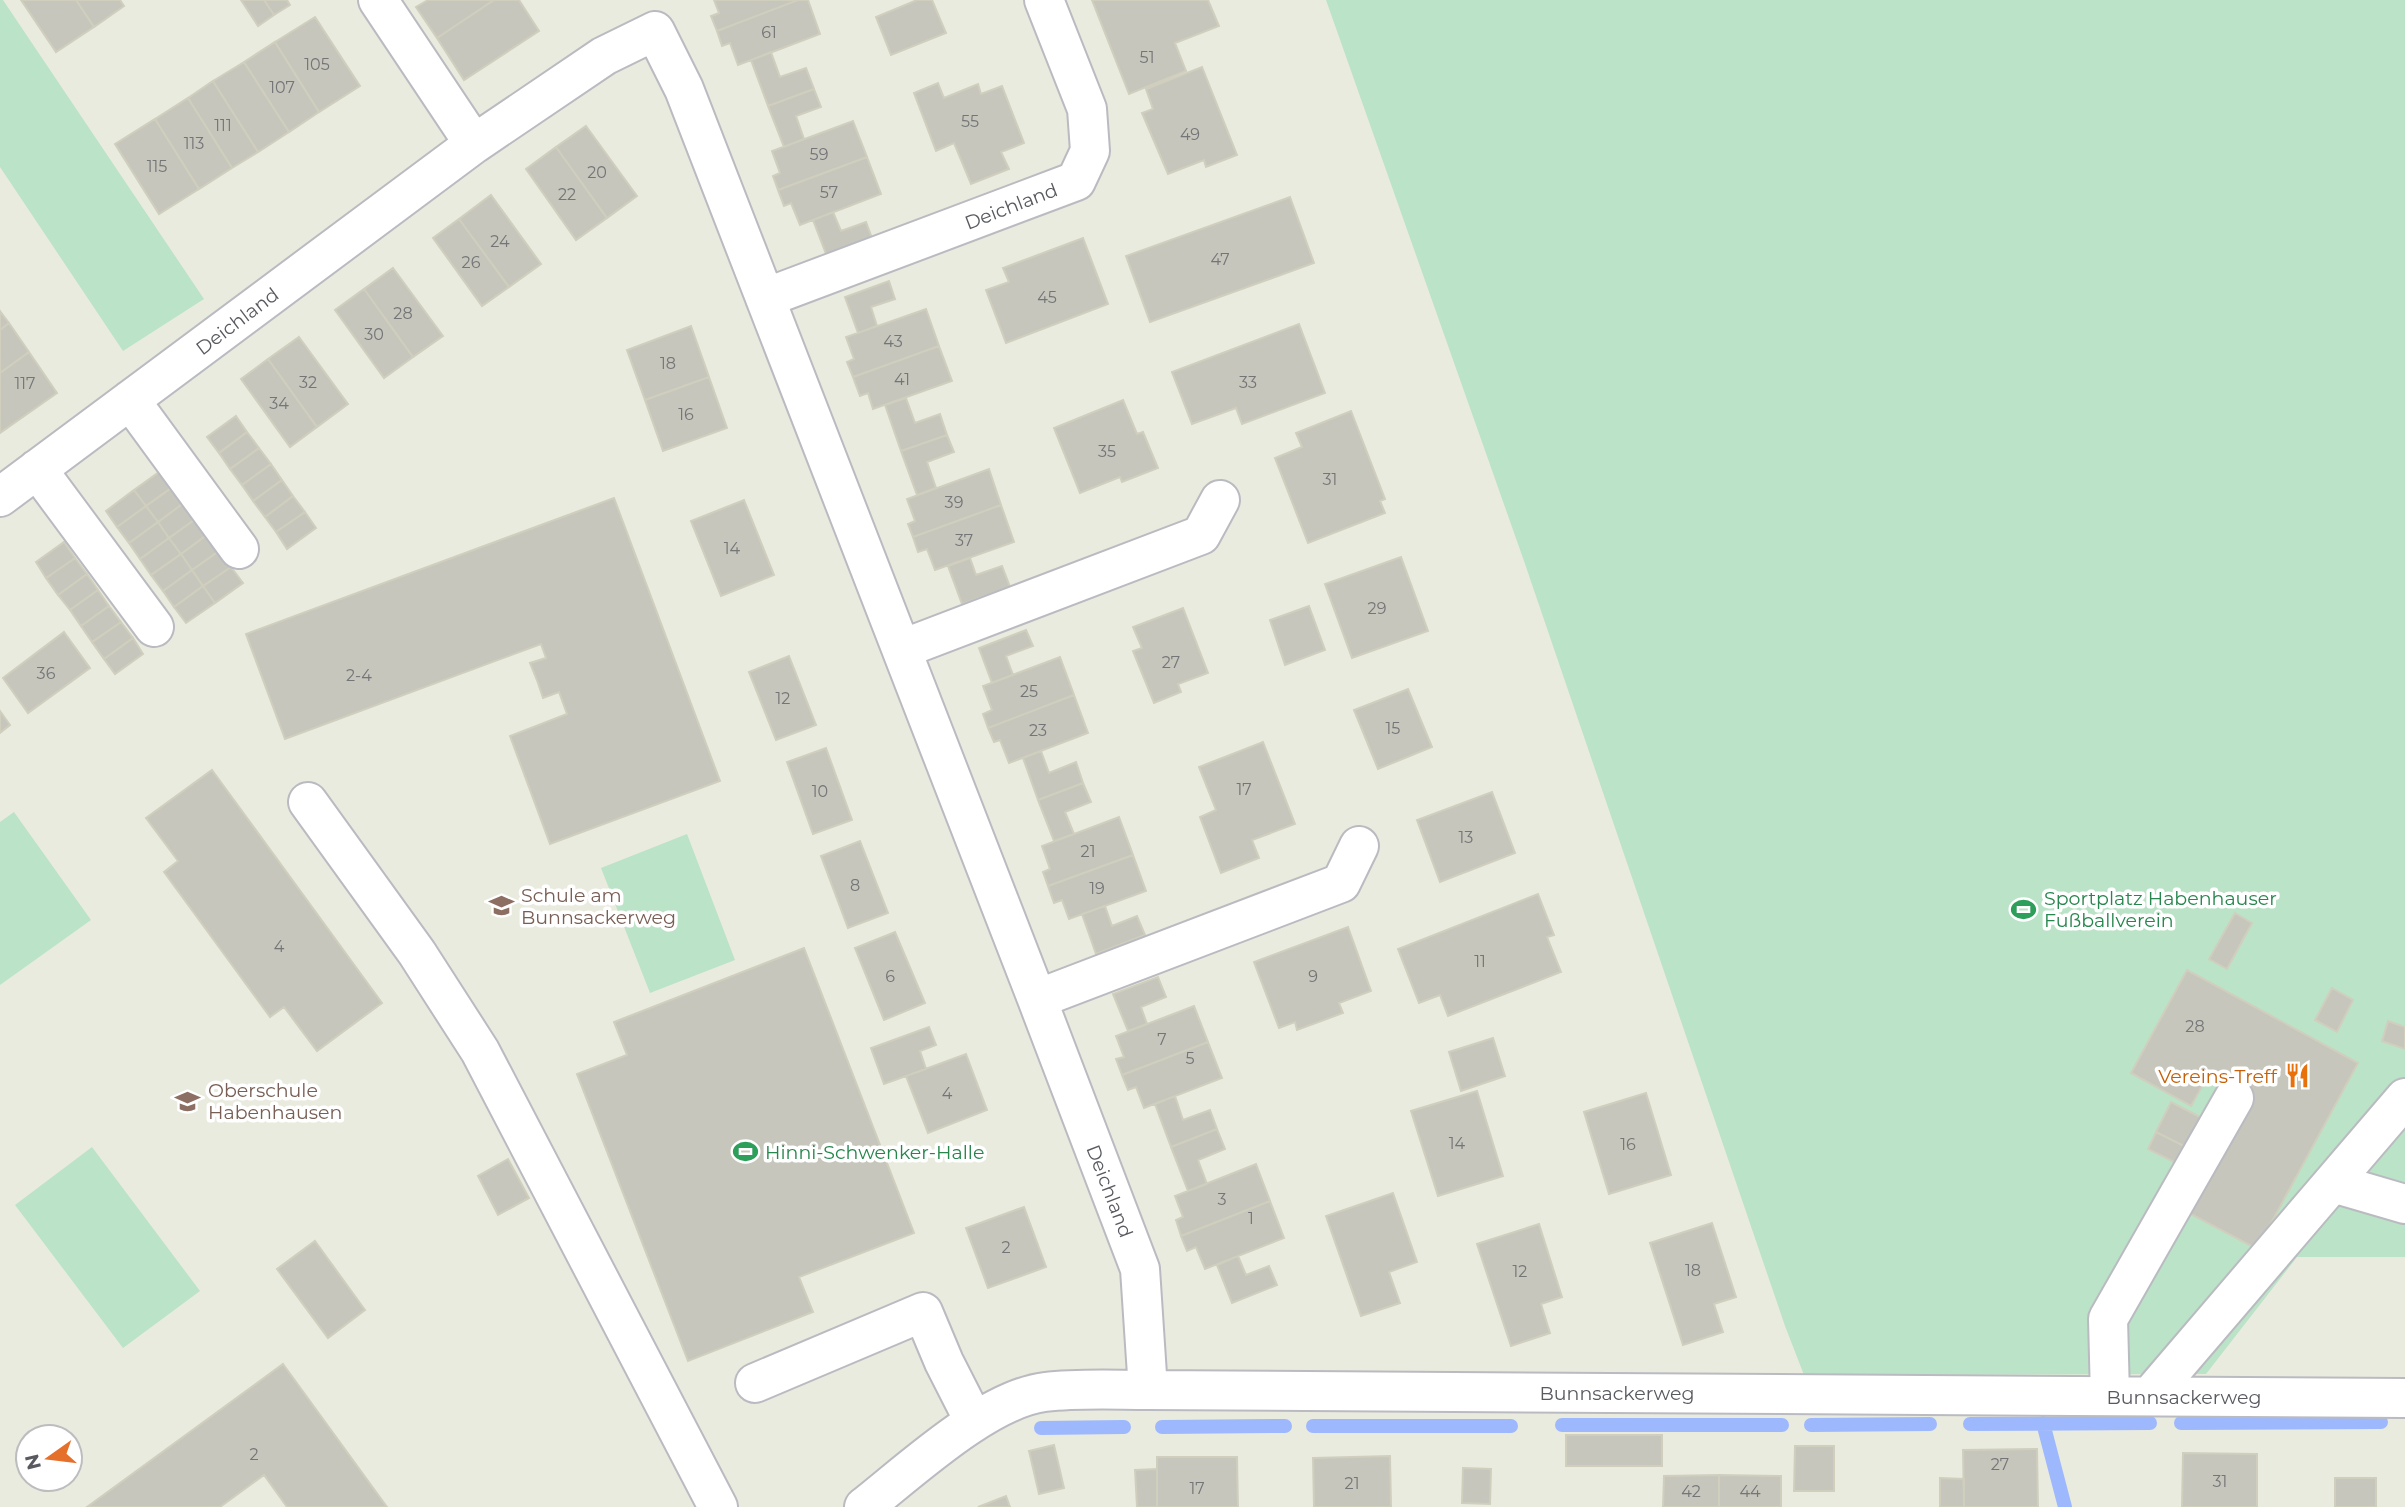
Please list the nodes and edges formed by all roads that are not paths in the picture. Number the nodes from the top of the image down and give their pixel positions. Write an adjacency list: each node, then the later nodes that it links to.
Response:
1 (378, 0): 3 (street)
2 (1044, 0): 4 (street, Deichland)
3 (474, 144): 4 (street, Deichland); 5 (street, Deichland)
4 (765, 298): 11 (street, Deichland)
5 (130, 400): 6 (street, Deichland); 9 (street)
6 (37, 469): 7 (street, Deichland); 10 (street)
7 (0, 497)
8 (1220, 500): 11 (street)
9 (239, 549)
10 (154, 627)
11 (902, 649): 14 (street, Deichland)
12 (308, 802): 25 (street)
13 (1359, 846): 14 (street)
14 (1037, 999): 20 (street, Deichland)
15 (2234, 1098): 21 (street)
16 (2401, 1109): 17 (street)
17 (2333, 1182): 18 (street); 22 (street)
18 (2405, 1204)
19 (755, 1382): 24 (street)
20 (1148, 1390): 21 (street, Bunnsackerweg); 24 (street, Bunnsackerweg)
21 (2110, 1396): 22 (street, Bunnsackerweg)
22 (2150, 1396): 23 (street, Bunnsackerweg)
23 (2405, 1398)
24 (974, 1421): 26 (street, Bunnsackerweg)
25 (718, 1507)
26 (864, 1507)

